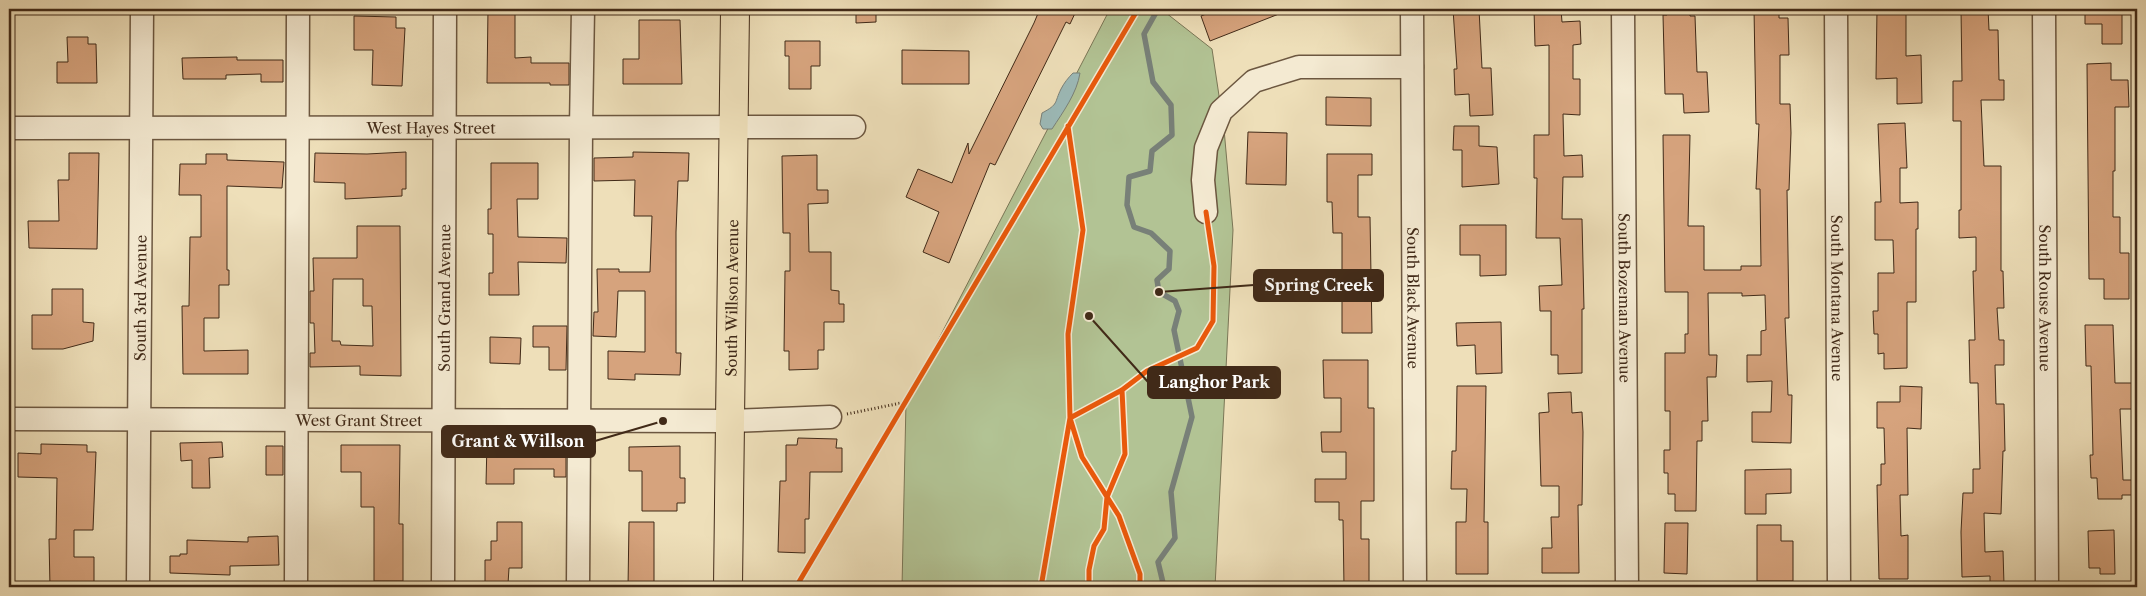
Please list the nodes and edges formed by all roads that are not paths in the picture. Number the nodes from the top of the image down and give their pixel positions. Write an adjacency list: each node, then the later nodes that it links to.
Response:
1 (142, 9): 16 (street, South 3rd Avenue)
2 (298, 9): 17 (street)
3 (445, 9): 11 (street, South Grand Avenue)
4 (583, 9): 12 (street)
5 (735, 9): 13 (main road, South Willson Avenue)
6 (1412, 9): 10 (street, South Black Avenue)
7 (1623, 9): 32 (street, South Bozeman Avenue)
8 (1836, 9): 33 (street, South Montana Avenue)
9 (2044, 9): 34 (street, South Rouse Avenue)
10 (1412, 67): 18 (street); 31 (street, South Black Avenue)
11 (443, 127): 12 (street, West Hayes Street); 17 (street, West Hayes Street); 23 (street, South Grand Avenue)
12 (580, 127): 13 (street, West Hayes Street); 24 (street)
13 (734, 127): 14 (street, West Hayes Street); 25 (main road, South Willson Avenue)
14 (854, 127)
15 (9, 128): 16 (street, West Hayes Street)
16 (142, 128): 17 (street, West Hayes Street); 21 (street, South 3rd Avenue)
17 (297, 128): 22 (street)
18 (1206, 212)
19 (830, 417): 25 (street, West Grant Street)
20 (9, 419): 21 (street, West Grant Street)
21 (139, 419): 22 (street, West Grant Street); 26 (street, South 3rd Avenue)
22 (296, 420): 23 (street, West Grant Street); 27 (street)
23 (444, 420): 24 (street, West Grant Street); 28 (street, South Grand Avenue)
24 (580, 421): 25 (street, West Grant Street); 29 (street)
25 (730, 421): 30 (main road, South Willson Avenue)
26 (138, 587)
27 (296, 587)
28 (443, 587)
29 (578, 587)
30 (728, 587)
31 (1415, 587)
32 (1627, 587)
33 (1839, 587)
34 (2047, 587)

